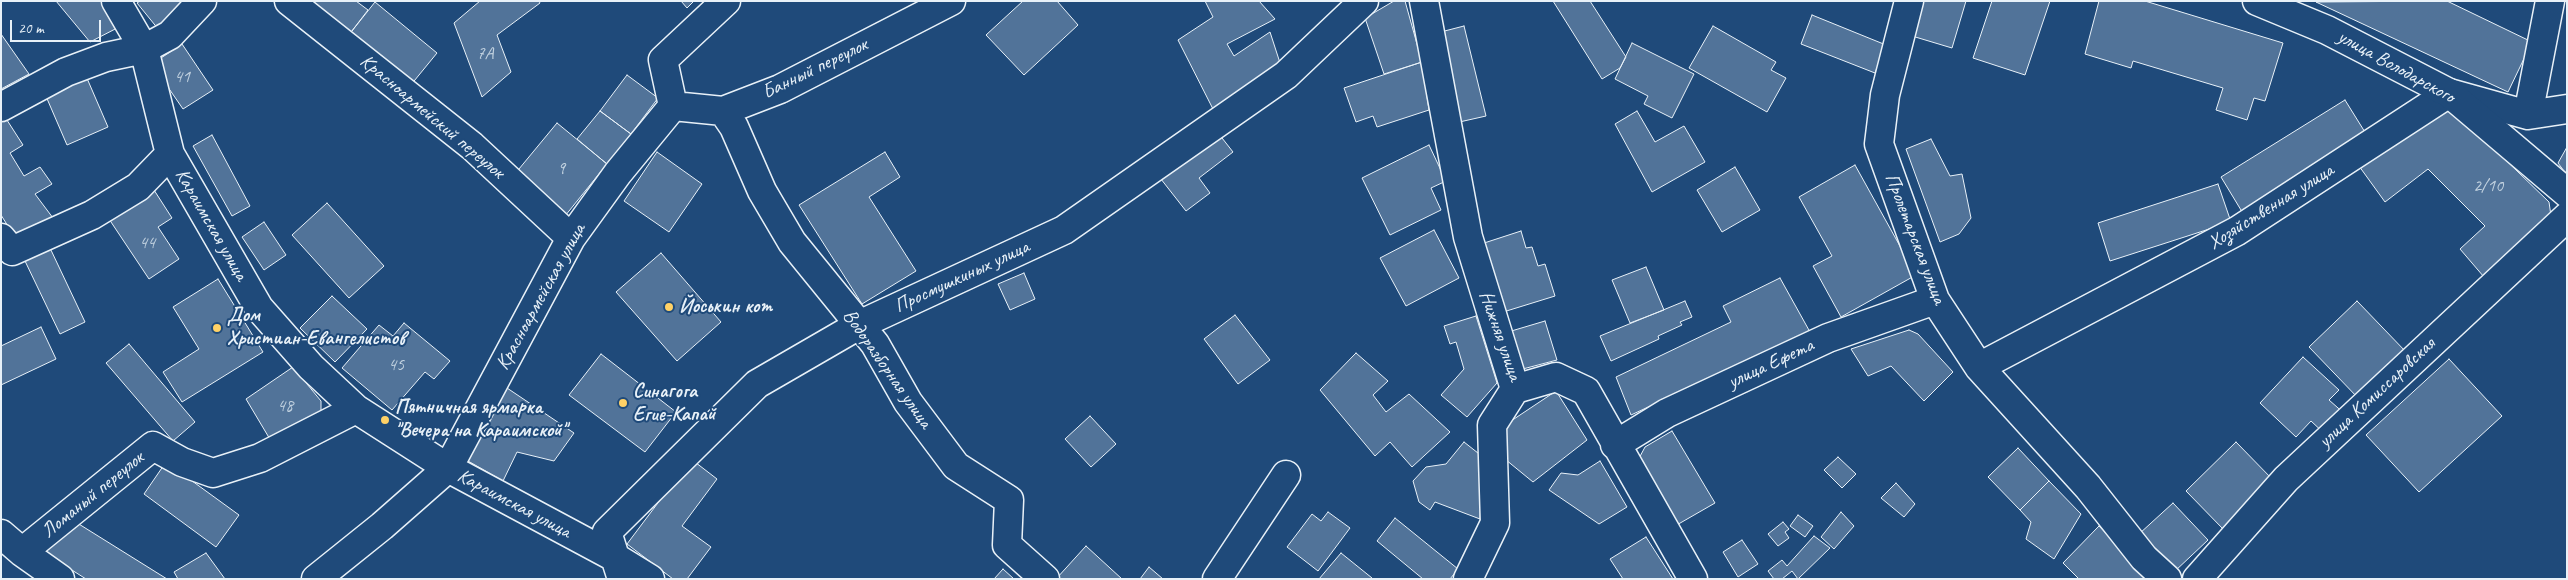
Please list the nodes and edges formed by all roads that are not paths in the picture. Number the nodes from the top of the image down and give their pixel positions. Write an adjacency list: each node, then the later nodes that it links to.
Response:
1 (116, 1): 11 (street, Караимская улица)
2 (202, 1): 11 (street)
3 (289, 1): 22 (street, Красноармейский переулок)
4 (726, 1): 13 (street)
5 (951, 1): 16 (street, Банный переулок)
6 (1364, 1): 24 (street, Просмушкиных улица)
7 (1424, 1): 26 (street, Нижняя улица)
8 (1908, 1): 23 (street, Пролетарская улица)
9 (2257, 1): 12 (street, улица Володарского)
10 (2550, 1): 17 (street)
11 (144, 49): 14 (street); 18 (street, Караимская улица)
12 (2448, 93): 17 (street); 19 (street, улица Володарского); 25 (street, Хозяйственная улица)
13 (673, 106): 16 (street, Банный переулок); 22 (street, Красноармейская улица)
14 (1, 107)
15 (2567, 109): 17 (street)
16 (723, 112): 24 (street, Водоразборная улица)
17 (2528, 115)
18 (170, 154): 21 (street); 27 (street, Караимская улица)
19 (2567, 193)
20 (2567, 217): 42 (street, улица Комиссаровская)
21 (1, 238)
22 (571, 238): 29 (street, Красноармейская улица)
23 (1934, 300): 25 (street, Пролетарская улица); 28 (street, улица Ефета)
24 (859, 325): 33 (street, Просмушкиных улица); 37 (street, Водоразборная улица)
25 (1979, 367): 41 (street, Пролетарская улица)
26 (1515, 389): 28 (street, Нижняя улица); 39 (street)
27 (356, 409): 29 (street, Караимская улица); 32 (street, Ломаный переулок)
28 (1615, 445): 40 (street, Нижняя улица)
29 (448, 468): 33 (street, Караимская улица); 35 (street, Красноармейская улица)
30 (1286, 475): 38 (street)
31 (1, 534): 32 (street)
32 (22, 552): 34 (street)
33 (619, 568): 36 (street, Караимская улица)
34 (60, 579)
35 (316, 579)
36 (650, 579)
37 (1045, 579)
38 (1217, 579)
39 (1468, 579)
40 (1693, 579)
41 (2167, 579)
42 (2196, 579)

